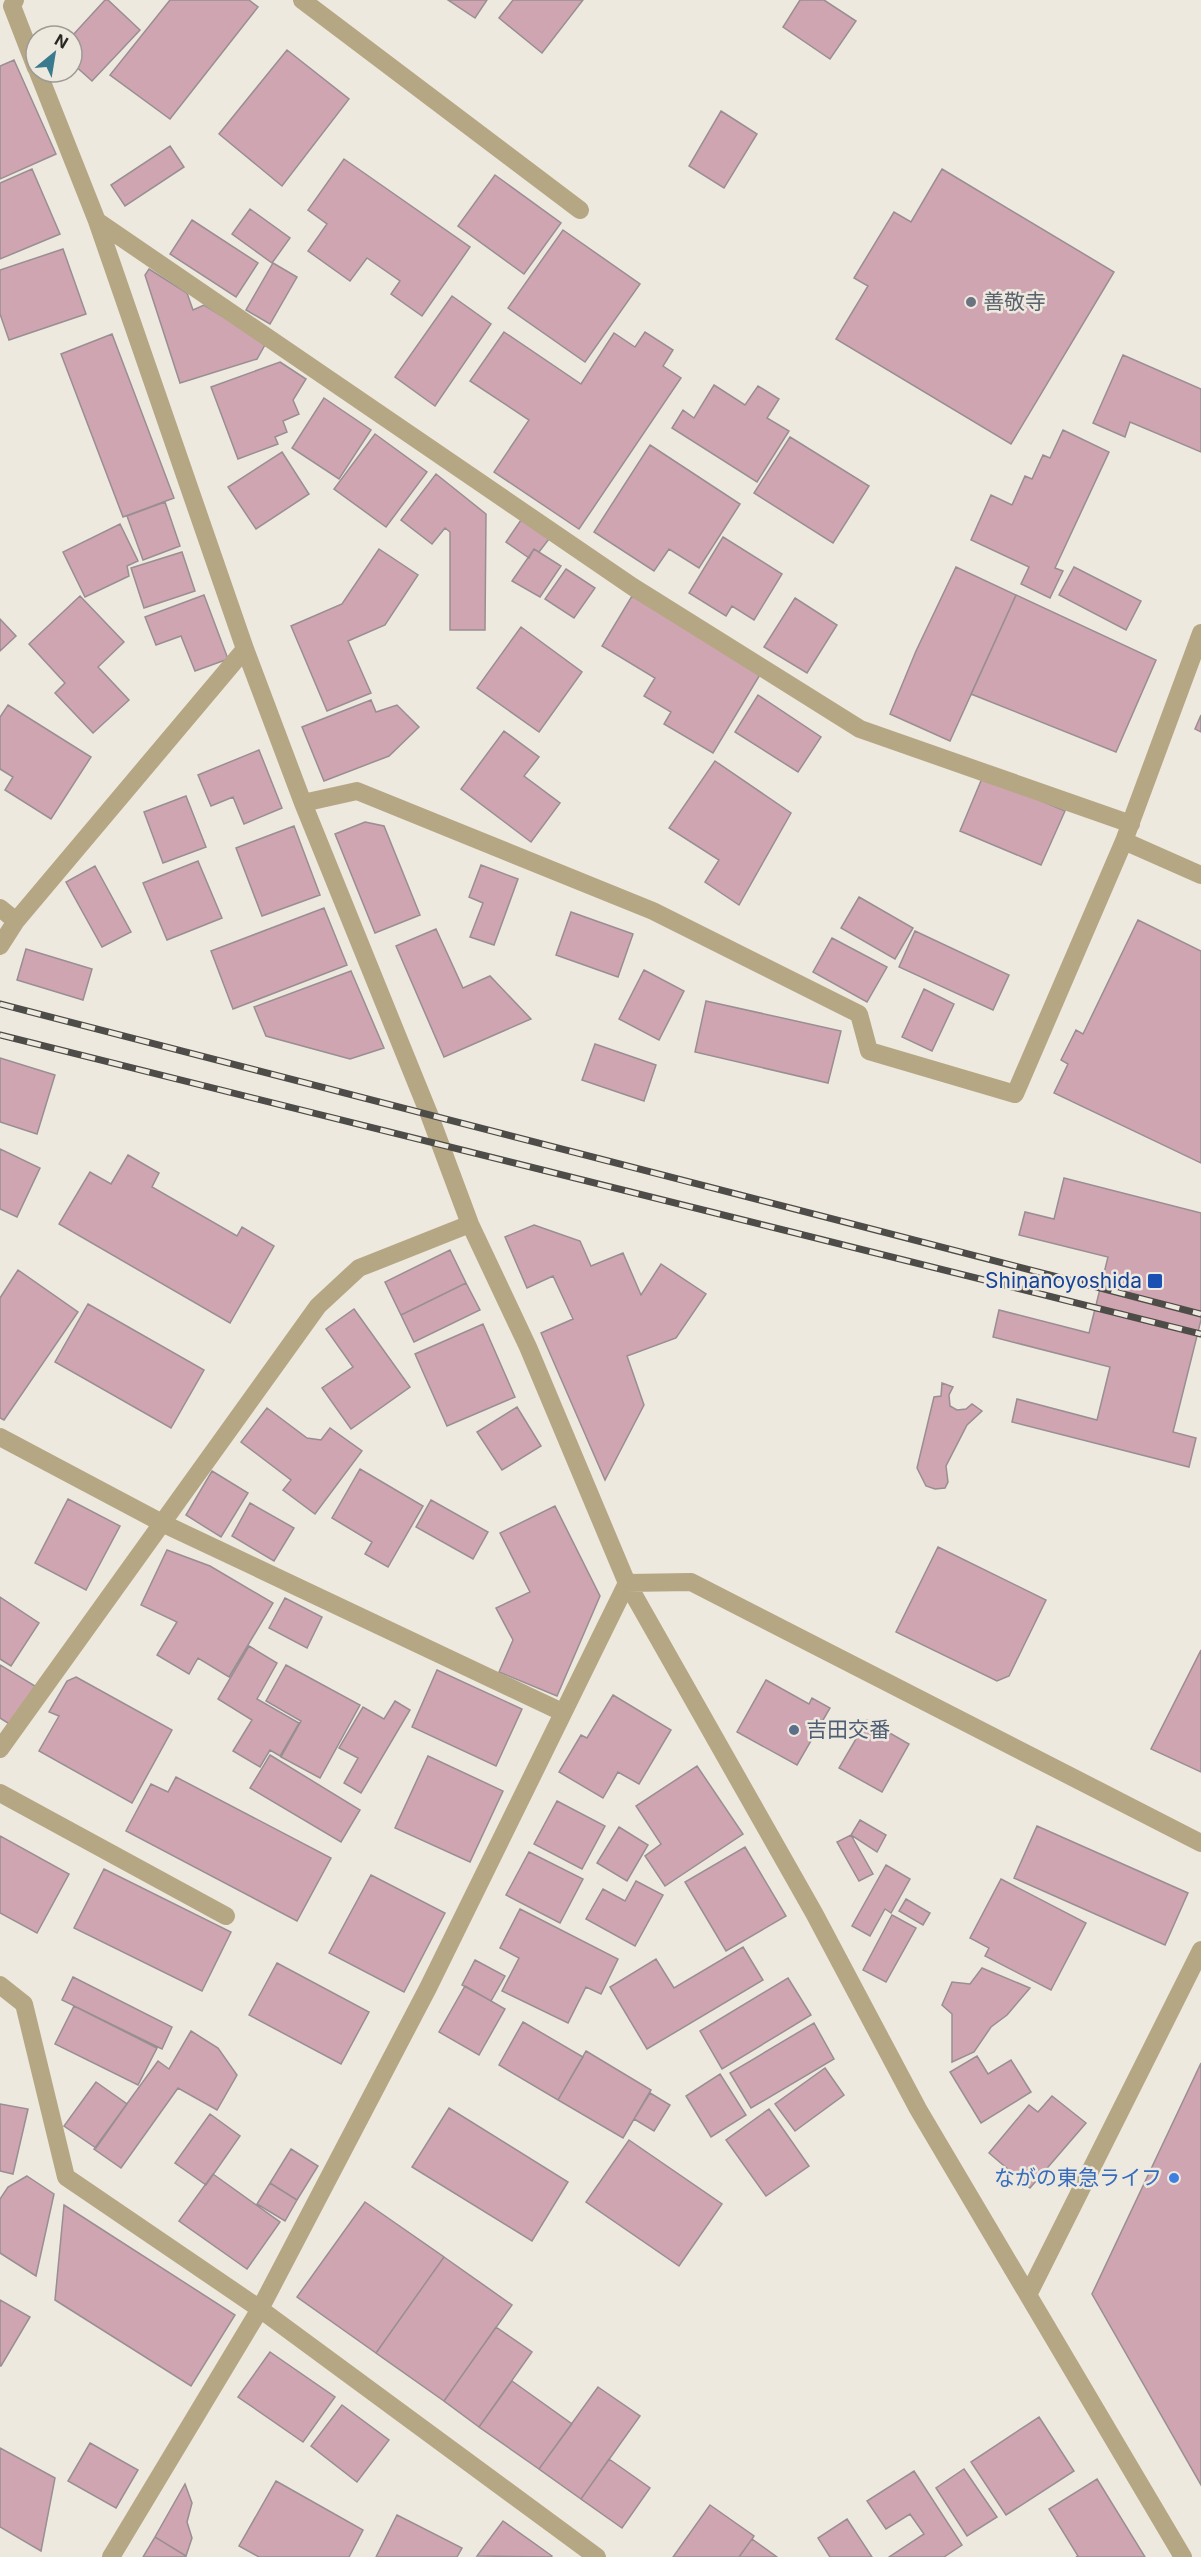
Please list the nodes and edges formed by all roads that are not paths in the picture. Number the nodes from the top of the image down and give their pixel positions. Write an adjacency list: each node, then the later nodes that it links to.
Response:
1 (302, 0): 6 (street)
2 (13, 3): 3 (street); 4 (street)
3 (0, 21)
4 (24, 34)
5 (43, 84): 7 (street)
6 (580, 210)
7 (97, 221): 9 (street); 11 (street)
8 (1201, 633): 11 (street)
9 (245, 649): 10 (street); 14 (street)
10 (303, 803): 11 (street); 16 (street)
11 (1128, 833): 12 (street)
12 (1201, 875)
13 (0, 908): 14 (street)
14 (16, 921): 15 (street)
15 (0, 946)
16 (471, 1224): 18 (street); 19 (street)
17 (0, 1437): 18 (street)
18 (162, 1522): 20 (street); 21 (street)
19 (627, 1583): 20 (street); 23 (street); 27 (street)
20 (562, 1712): 28 (street)
21 (0, 1749)
22 (0, 1793): 24 (street)
23 (1201, 1844)
24 (226, 1916)
25 (1201, 1950): 27 (street)
26 (0, 1985): 28 (street)
27 (1028, 2295): 31 (street)
28 (260, 2308): 29 (street); 30 (street)
29 (111, 2557)
30 (597, 2557)
31 (1183, 2557)

